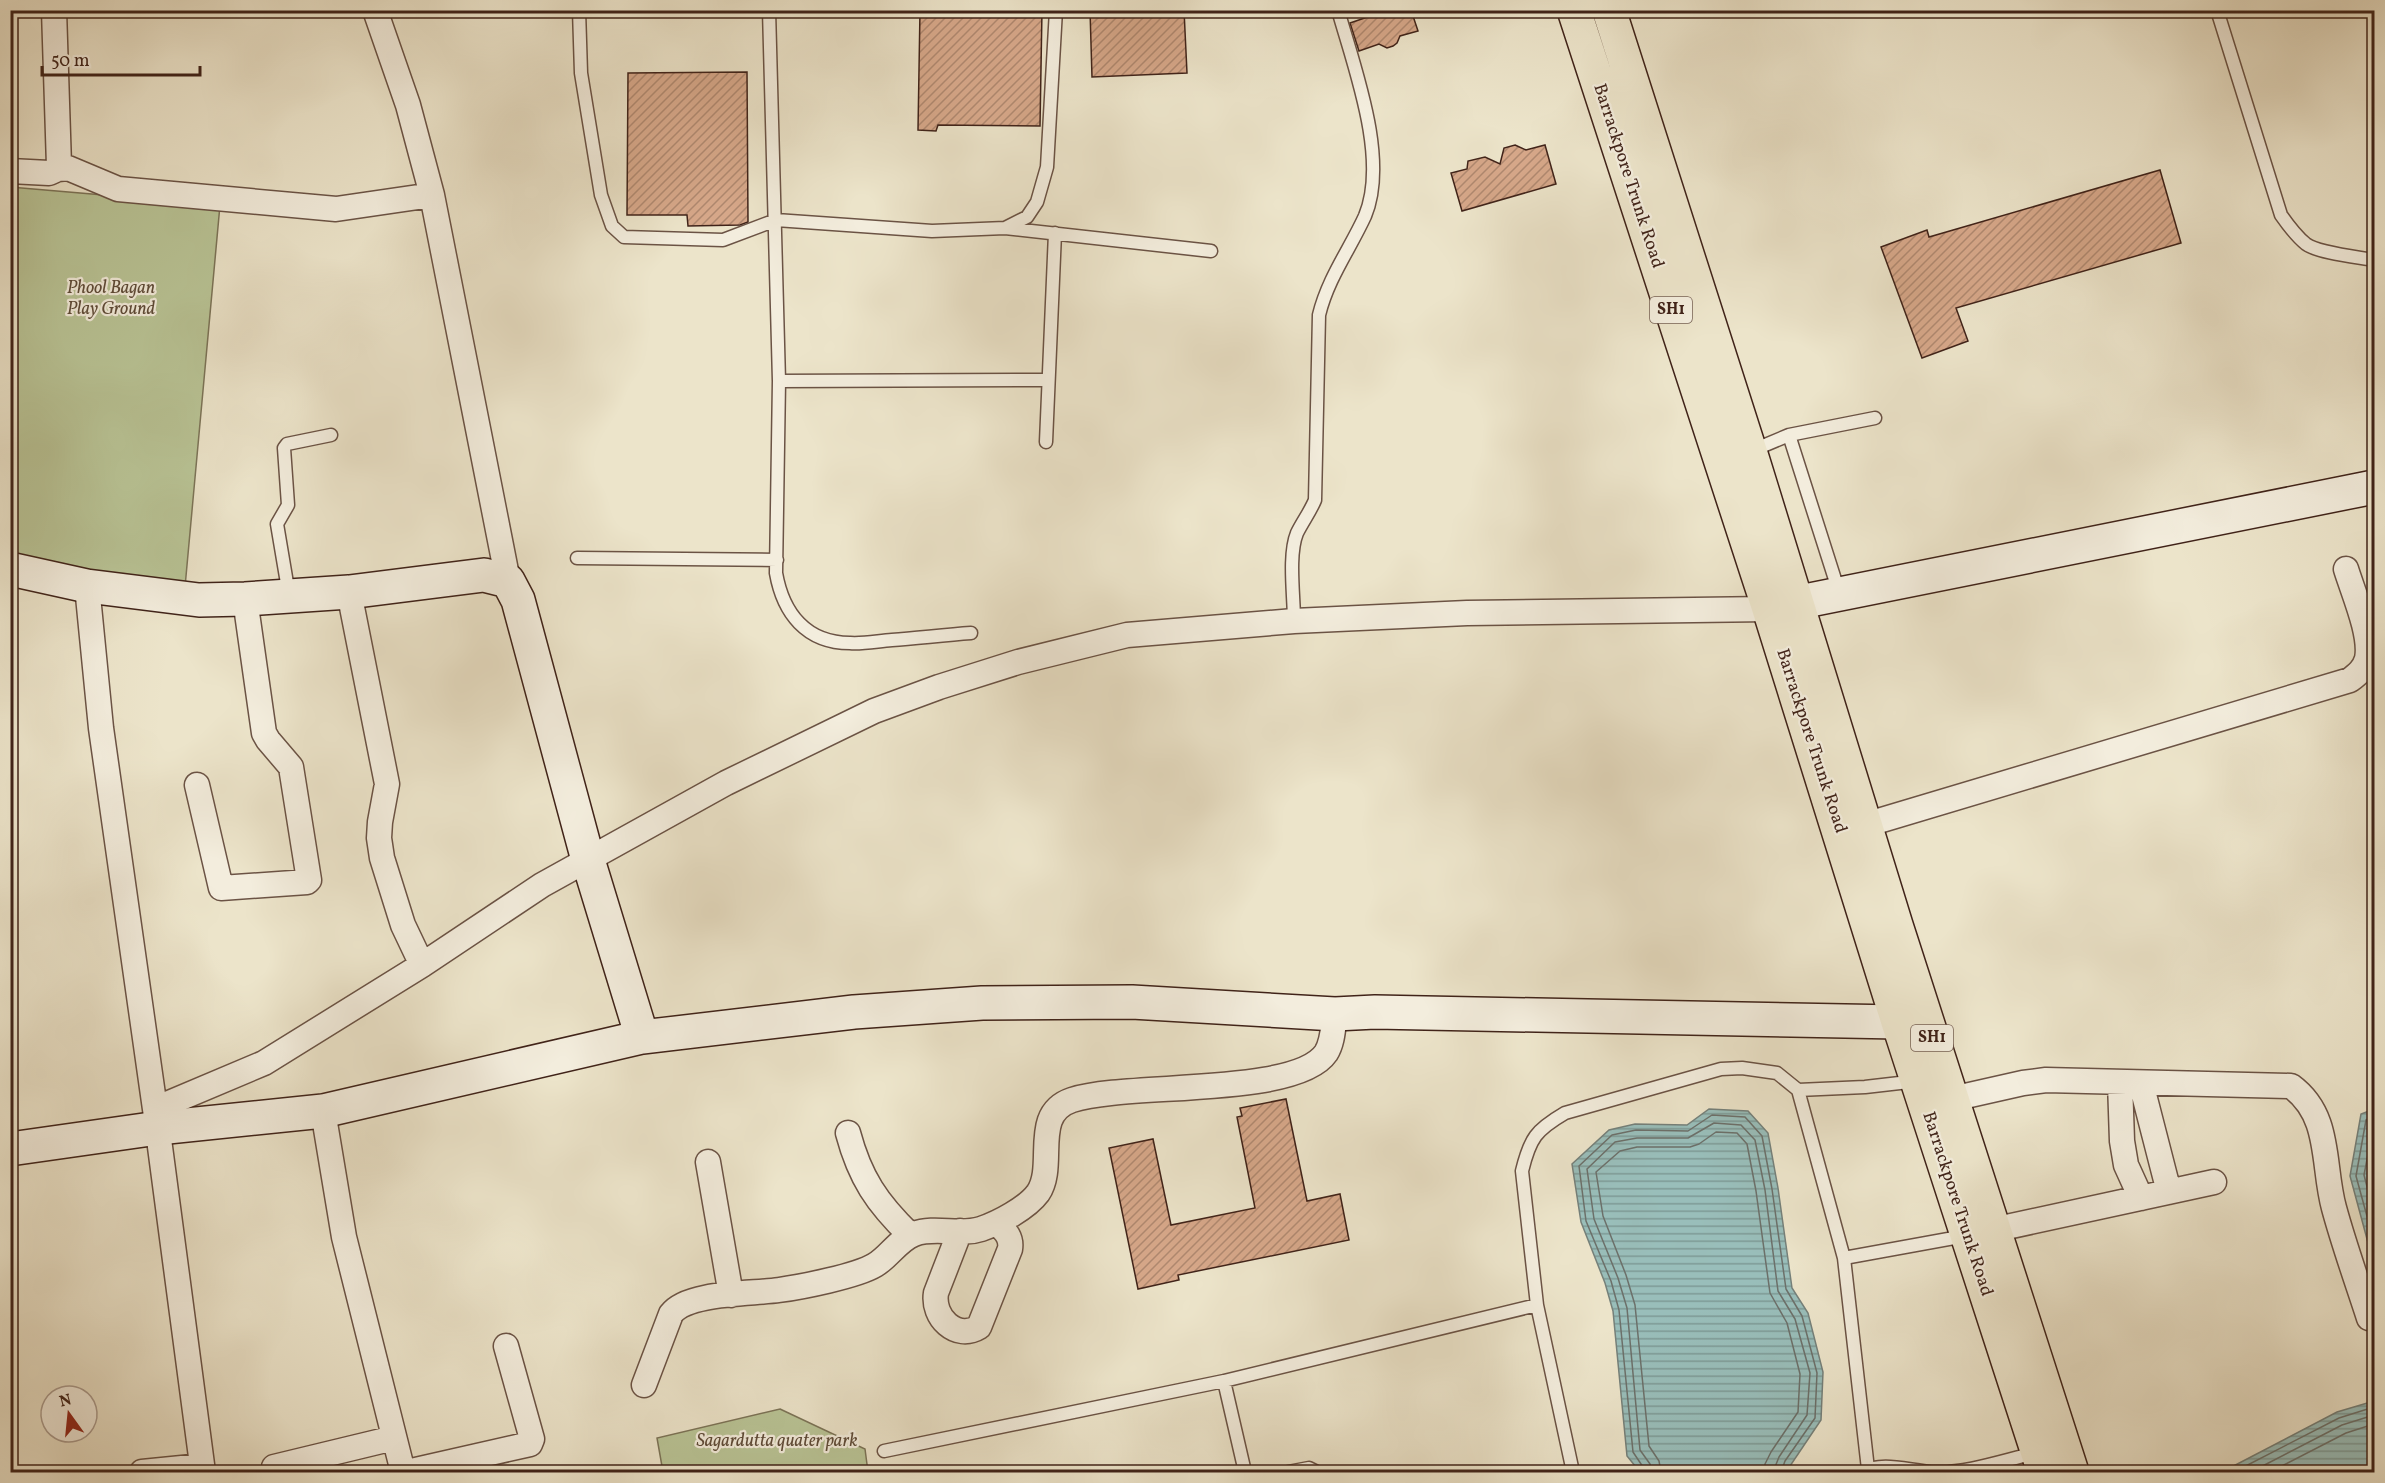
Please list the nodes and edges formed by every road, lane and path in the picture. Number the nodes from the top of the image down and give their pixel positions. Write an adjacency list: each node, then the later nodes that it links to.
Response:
1 (54, 10): 10 (street)
2 (375, 10): 12 (street)
3 (579, 10): 13 (lane)
4 (769, 10): 13 (lane)
5 (1056, 10): 14 (lane)
6 (1338, 10): 37 (lane)
7 (1574, 10): 36 (main road, Barrackpore Trunk Road / SH1)
8 (1609, 10): 24 (main road, Barrackpore Trunk Road / SH1)
9 (2217, 10): 17 (lane)
10 (58, 169): 11 (street); 12 (street)
11 (10, 171)
12 (432, 195): 30 (street)
13 (776, 220): 14 (lane); 19 (lane)
14 (1005, 228): 15 (lane)
15 (1055, 233): 16 (lane); 18 (lane)
16 (1211, 251)
17 (2374, 260)
18 (1048, 380): 19 (lane); 23 (lane)
19 (779, 381): 27 (lane)
20 (1875, 418): 22 (lane)
21 (331, 435): 34 (lane)
22 (1789, 435): 24 (lane); 33 (lane)
23 (1046, 442)
24 (1750, 451): 36 (main road, Barrackpore Trunk Road / SH1)
25 (2374, 487): 33 (street)
26 (577, 558): 27 (lane)
27 (777, 560): 38 (lane)
28 (10, 569): 31 (street)
29 (2346, 569): 40 (street)
30 (508, 581): 32 (street); 41 (street)
31 (87, 586): 35 (street); 51 (street)
32 (349, 592): 34 (street); 42 (street)
33 (1839, 593): 36 (street)
34 (289, 595): 35 (street)
35 (245, 599): 39 (street)
36 (1782, 605): 37 (street); 40 (main road, Barrackpore Trunk Road / SH1); 44 (main road, Barrackpore Trunk Road / SH1)
37 (1294, 621): 41 (street)
38 (971, 633)
39 (197, 785)
40 (1865, 825): 44 (main road, Barrackpore Trunk Road / SH1)
41 (588, 860): 42 (street); 45 (street)
42 (422, 965): 51 (street)
43 (1335, 1014): 44 (street); 45 (street); 58 (street)
44 (1912, 1019): 46 (main road, Barrackpore Trunk Road / SH1); 49 (main road, Barrackpore Trunk Road / SH1)
45 (642, 1037): 50 (street)
46 (1918, 1080): 48 (lane); 60 (main road, Barrackpore Trunk Road / SH1)
47 (2130, 1082): 49 (street); 56 (street); 57 (street); 65 (street)
48 (1798, 1090): 62 (lane); 64 (lane)
49 (1952, 1099): 60 (main road, Barrackpore Trunk Road / SH1)
50 (323, 1111): 51 (street); 69 (street)
51 (156, 1118): 53 (street); 73 (street)
52 (848, 1133): 61 (street)
53 (10, 1149)
54 (708, 1162): 63 (street)
55 (2214, 1182): 56 (street)
56 (2169, 1192): 57 (street)
57 (2141, 1198): 60 (street)
58 (997, 1223): 59 (street); 59 (street)
59 (960, 1231): 61 (street)
60 (1980, 1233): 62 (lane); 71 (main road, Barrackpore Trunk Road / SH1); 81 (main road, Barrackpore Trunk Road / SH1)
61 (910, 1235): 63 (street)
62 (1844, 1258): 74 (lane)
63 (731, 1295): 68 (street)
64 (1537, 1305): 67 (lane); 80 (lane)
65 (2369, 1318)
66 (506, 1346): 76 (street)
67 (1224, 1381): 70 (lane); 77 (lane)
68 (644, 1385)
69 (394, 1438): 72 (street); 76 (street)
70 (884, 1451)
71 (2041, 1462): 74 (lane)
72 (274, 1467)
73 (202, 1469): 75 (street)
74 (1865, 1471)
75 (142, 1473)
76 (405, 1473)
77 (1245, 1473)
78 (1288, 1473): 79 (lane)
79 (1317, 1473)
80 (1573, 1473)
81 (2072, 1473)

